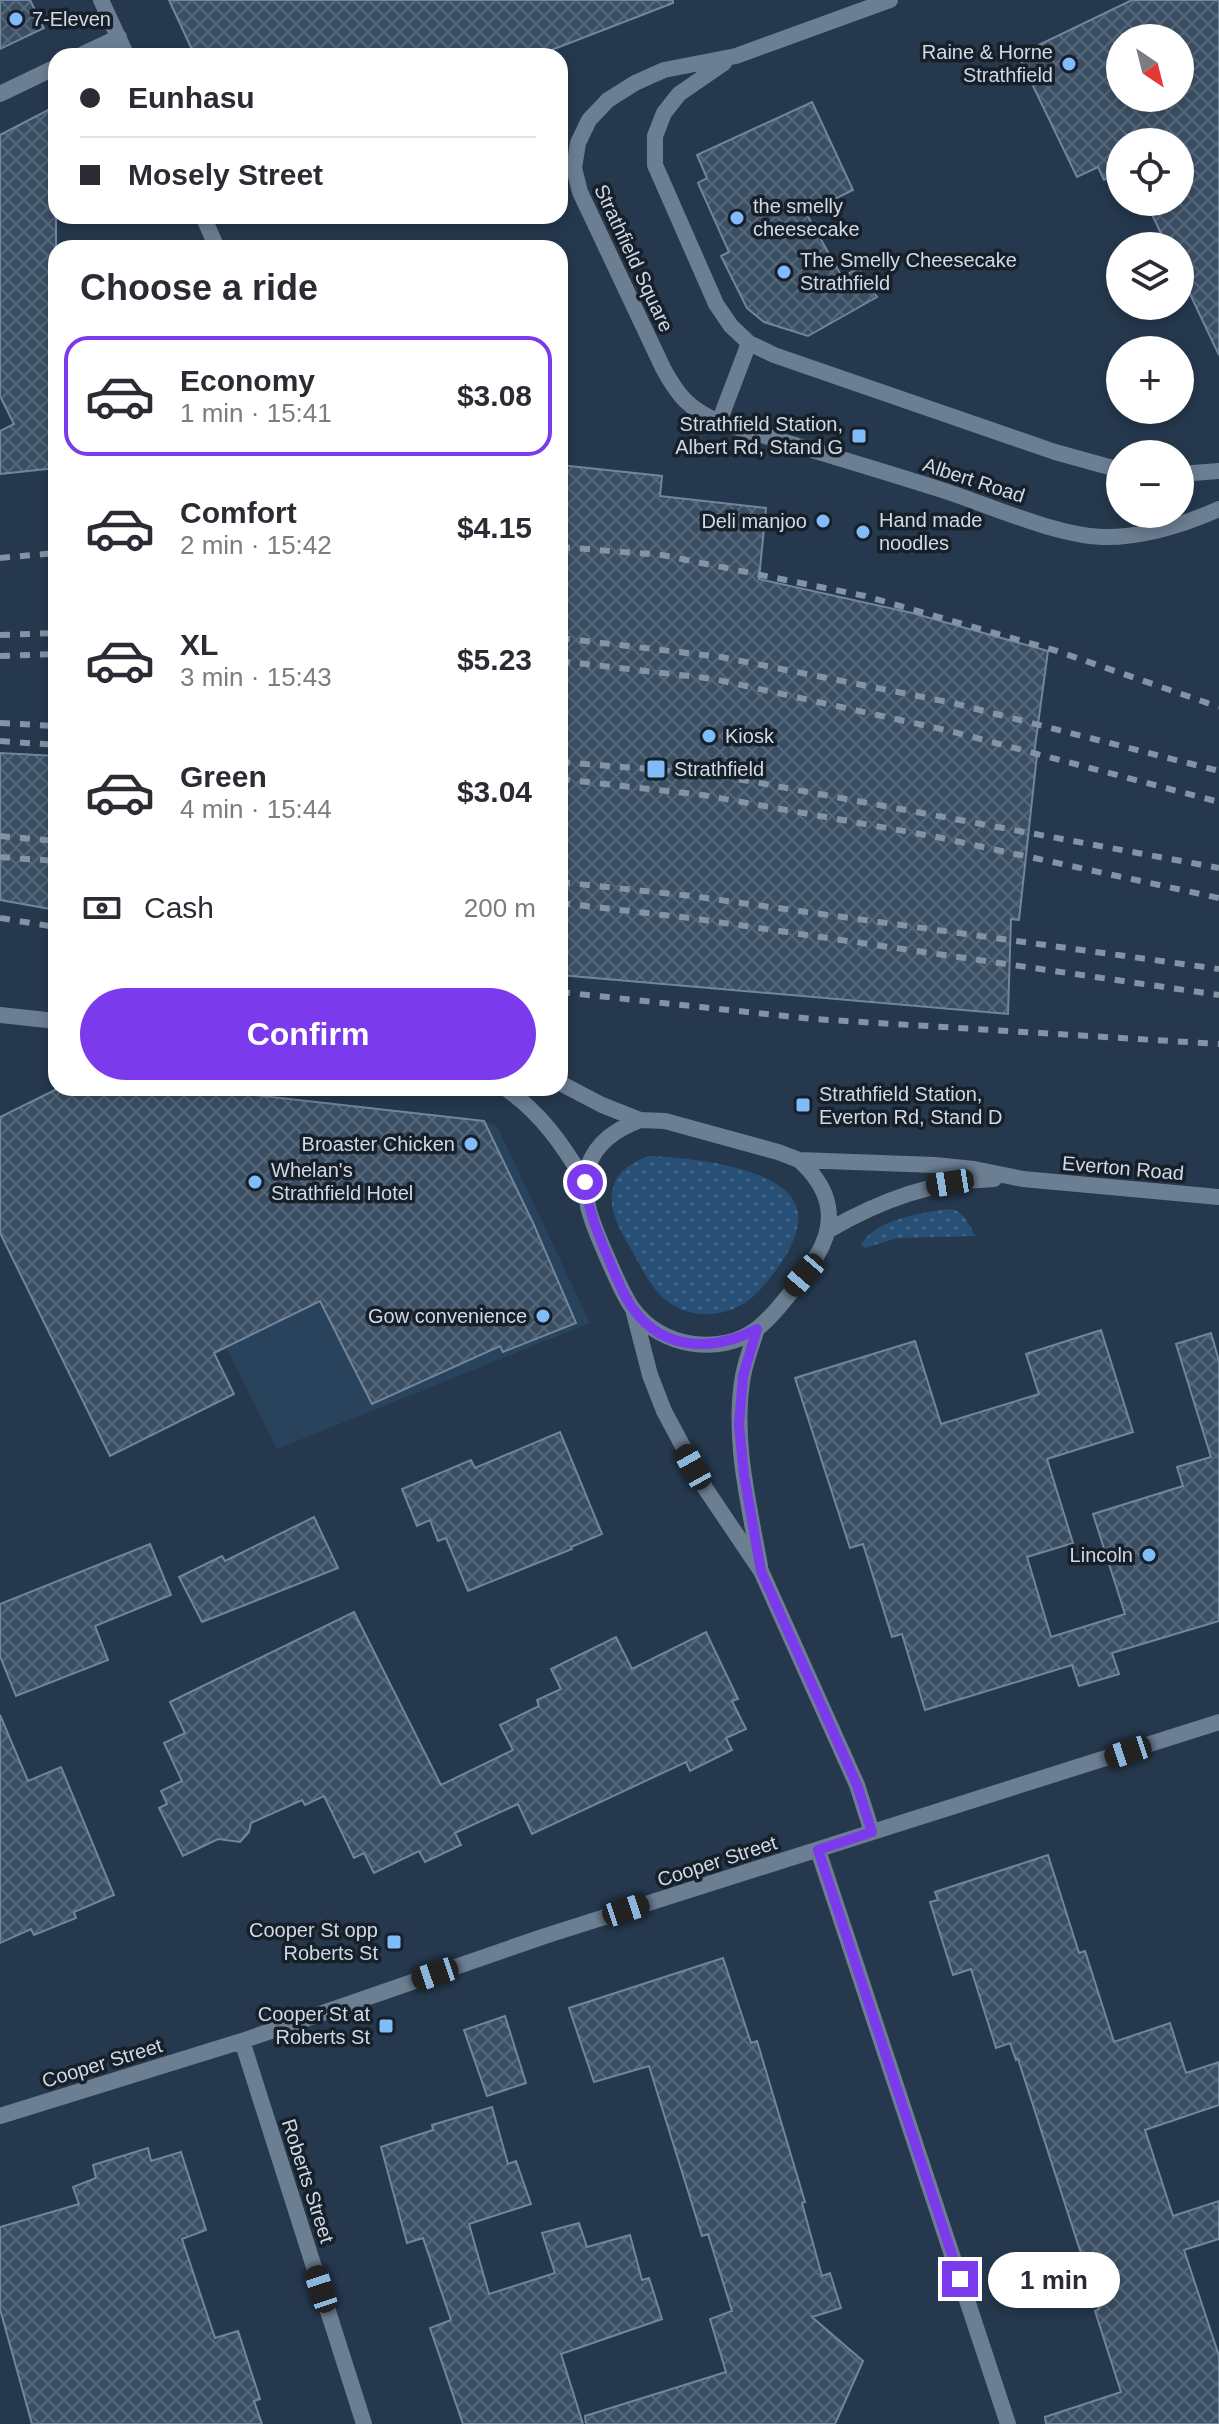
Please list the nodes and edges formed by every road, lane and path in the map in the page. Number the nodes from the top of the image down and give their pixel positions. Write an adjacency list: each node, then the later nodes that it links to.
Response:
1 (101, 0): 3 (street)
2 (890, 0): 6 (street)
3 (119, 37): 4 (street); 5 (street)
4 (96, 48)
5 (124, 48)
6 (736, 56): 9 (street); 10 (street, Strathfield Square)
7 (48, 71): 8 (street)
8 (0, 94)
9 (749, 343): 10 (street); 11 (street)
10 (719, 422): 14 (street, Albert Road)
11 (1106, 466)
12 (1219, 471): 13 (street)
13 (1194, 473)
14 (1219, 509)
15 (0, 1015): 16 (street)
16 (48, 1020)
17 (568, 1087): 19 (street)
18 (516, 1096): 22 (street)
19 (640, 1120): 20 (street); 22 (street)
20 (799, 1160): 21 (street); 24 (street)
21 (1023, 1179): 23 (street, Everton Road); 24 (street)
22 (585, 1182): 25 (street)
23 (1219, 1197)
24 (829, 1230): 26 (street)
25 (633, 1309): 26 (street); 27 (street)
26 (757, 1329): 27 (street)
27 (761, 1571): 29 (street)
28 (1219, 1722): 29 (street, Cooper Street)
29 (872, 1832): 30 (street, Cooper Street)
30 (818, 1850): 31 (street, Cooper Street); 34 (street)
31 (242, 2041): 32 (street, Cooper Street); 33 (street, Roberts Street)
32 (0, 2116)
33 (364, 2424)
34 (1008, 2424)

